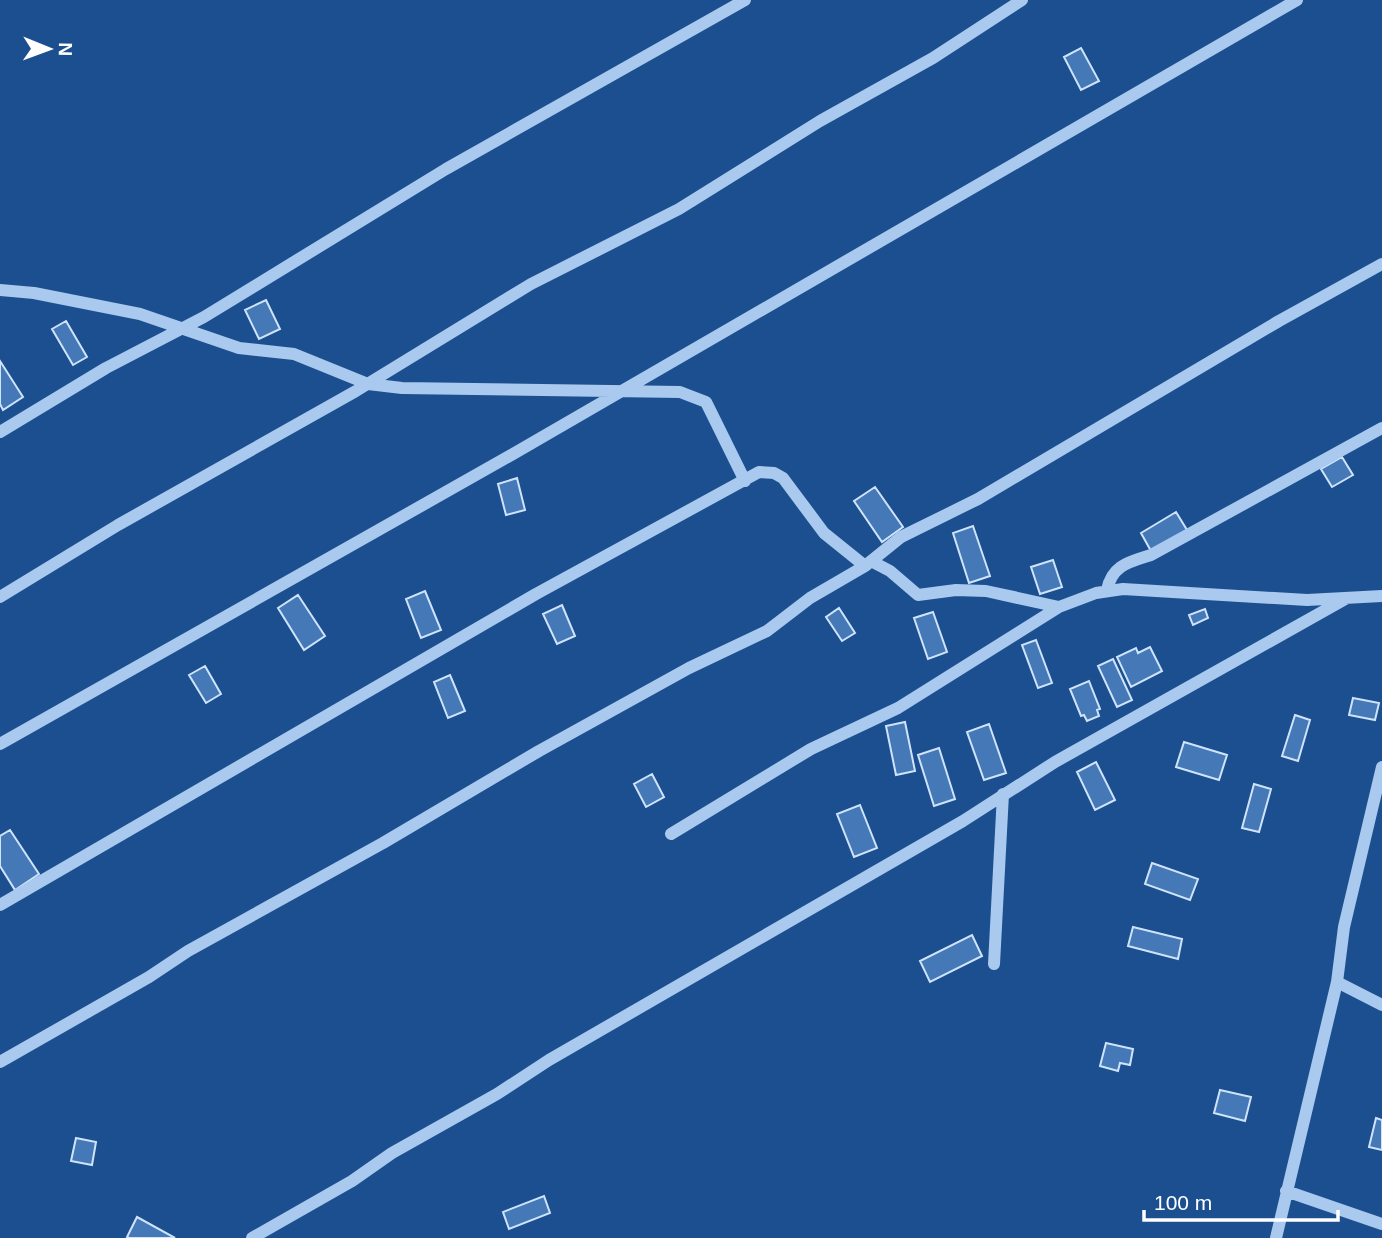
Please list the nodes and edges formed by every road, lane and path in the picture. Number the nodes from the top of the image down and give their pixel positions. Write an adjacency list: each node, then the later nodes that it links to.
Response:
1 (745, 0): 6 (street)
2 (1022, 0): 7 (street)
3 (1297, 0): 8 (street)
4 (1382, 264): 12 (street)
5 (0, 290): 6 (street)
6 (181, 327): 7 (street); 10 (street)
7 (368, 384): 8 (street); 15 (street)
8 (624, 390): 11 (street); 18 (street)
9 (1382, 428): 13 (street)
10 (0, 432)
11 (745, 481): 12 (street); 22 (street)
12 (868, 564): 17 (street); 26 (street)
13 (1107, 590): 16 (street); 17 (street)
14 (1382, 596): 16 (street)
15 (0, 597)
16 (1347, 598): 20 (street)
17 (1059, 607): 21 (street)
18 (0, 744)
19 (1382, 766): 24 (street)
20 (1003, 794): 23 (street); 29 (street)
21 (671, 835)
22 (0, 905)
23 (994, 964)
24 (1337, 982): 25 (street); 27 (street)
25 (1382, 1005)
26 (0, 1062)
27 (1286, 1191): 28 (street); 30 (street)
28 (1382, 1224)
29 (251, 1238)
30 (1276, 1238)

